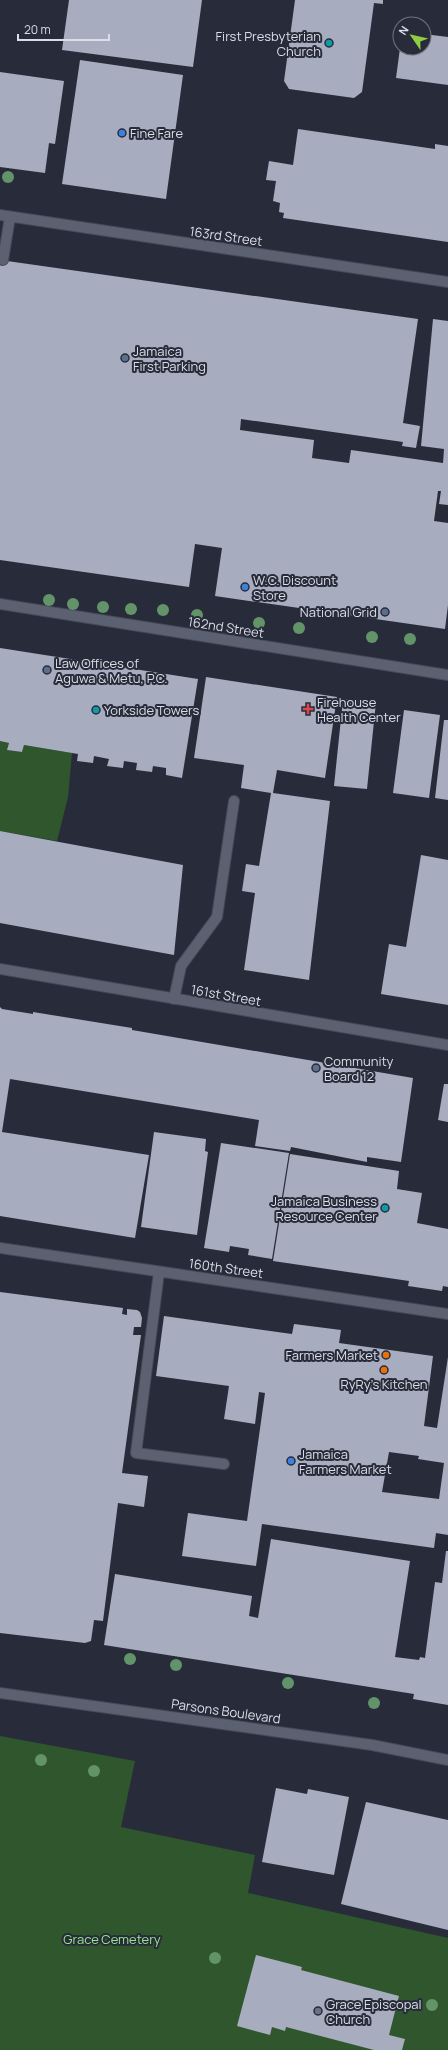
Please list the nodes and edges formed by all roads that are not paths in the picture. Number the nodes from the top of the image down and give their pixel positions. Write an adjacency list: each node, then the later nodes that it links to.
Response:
1 (5, 216): 2 (street); 3 (street, 163rd Street)
2 (3, 260)
3 (448, 282)
4 (0, 604): 5 (street, 162nd Street)
5 (448, 674)
6 (234, 801): 8 (street)
7 (0, 969): 8 (street, 161st Street)
8 (174, 999): 9 (street, 161st Street)
9 (448, 1045)
10 (0, 1248): 11 (street, 160th Street)
11 (159, 1272): 12 (street, 160th Street); 13 (street)
12 (448, 1314)
13 (224, 1464)
14 (0, 1693): 15 (street, Parsons Boulevard)
15 (448, 1760)

